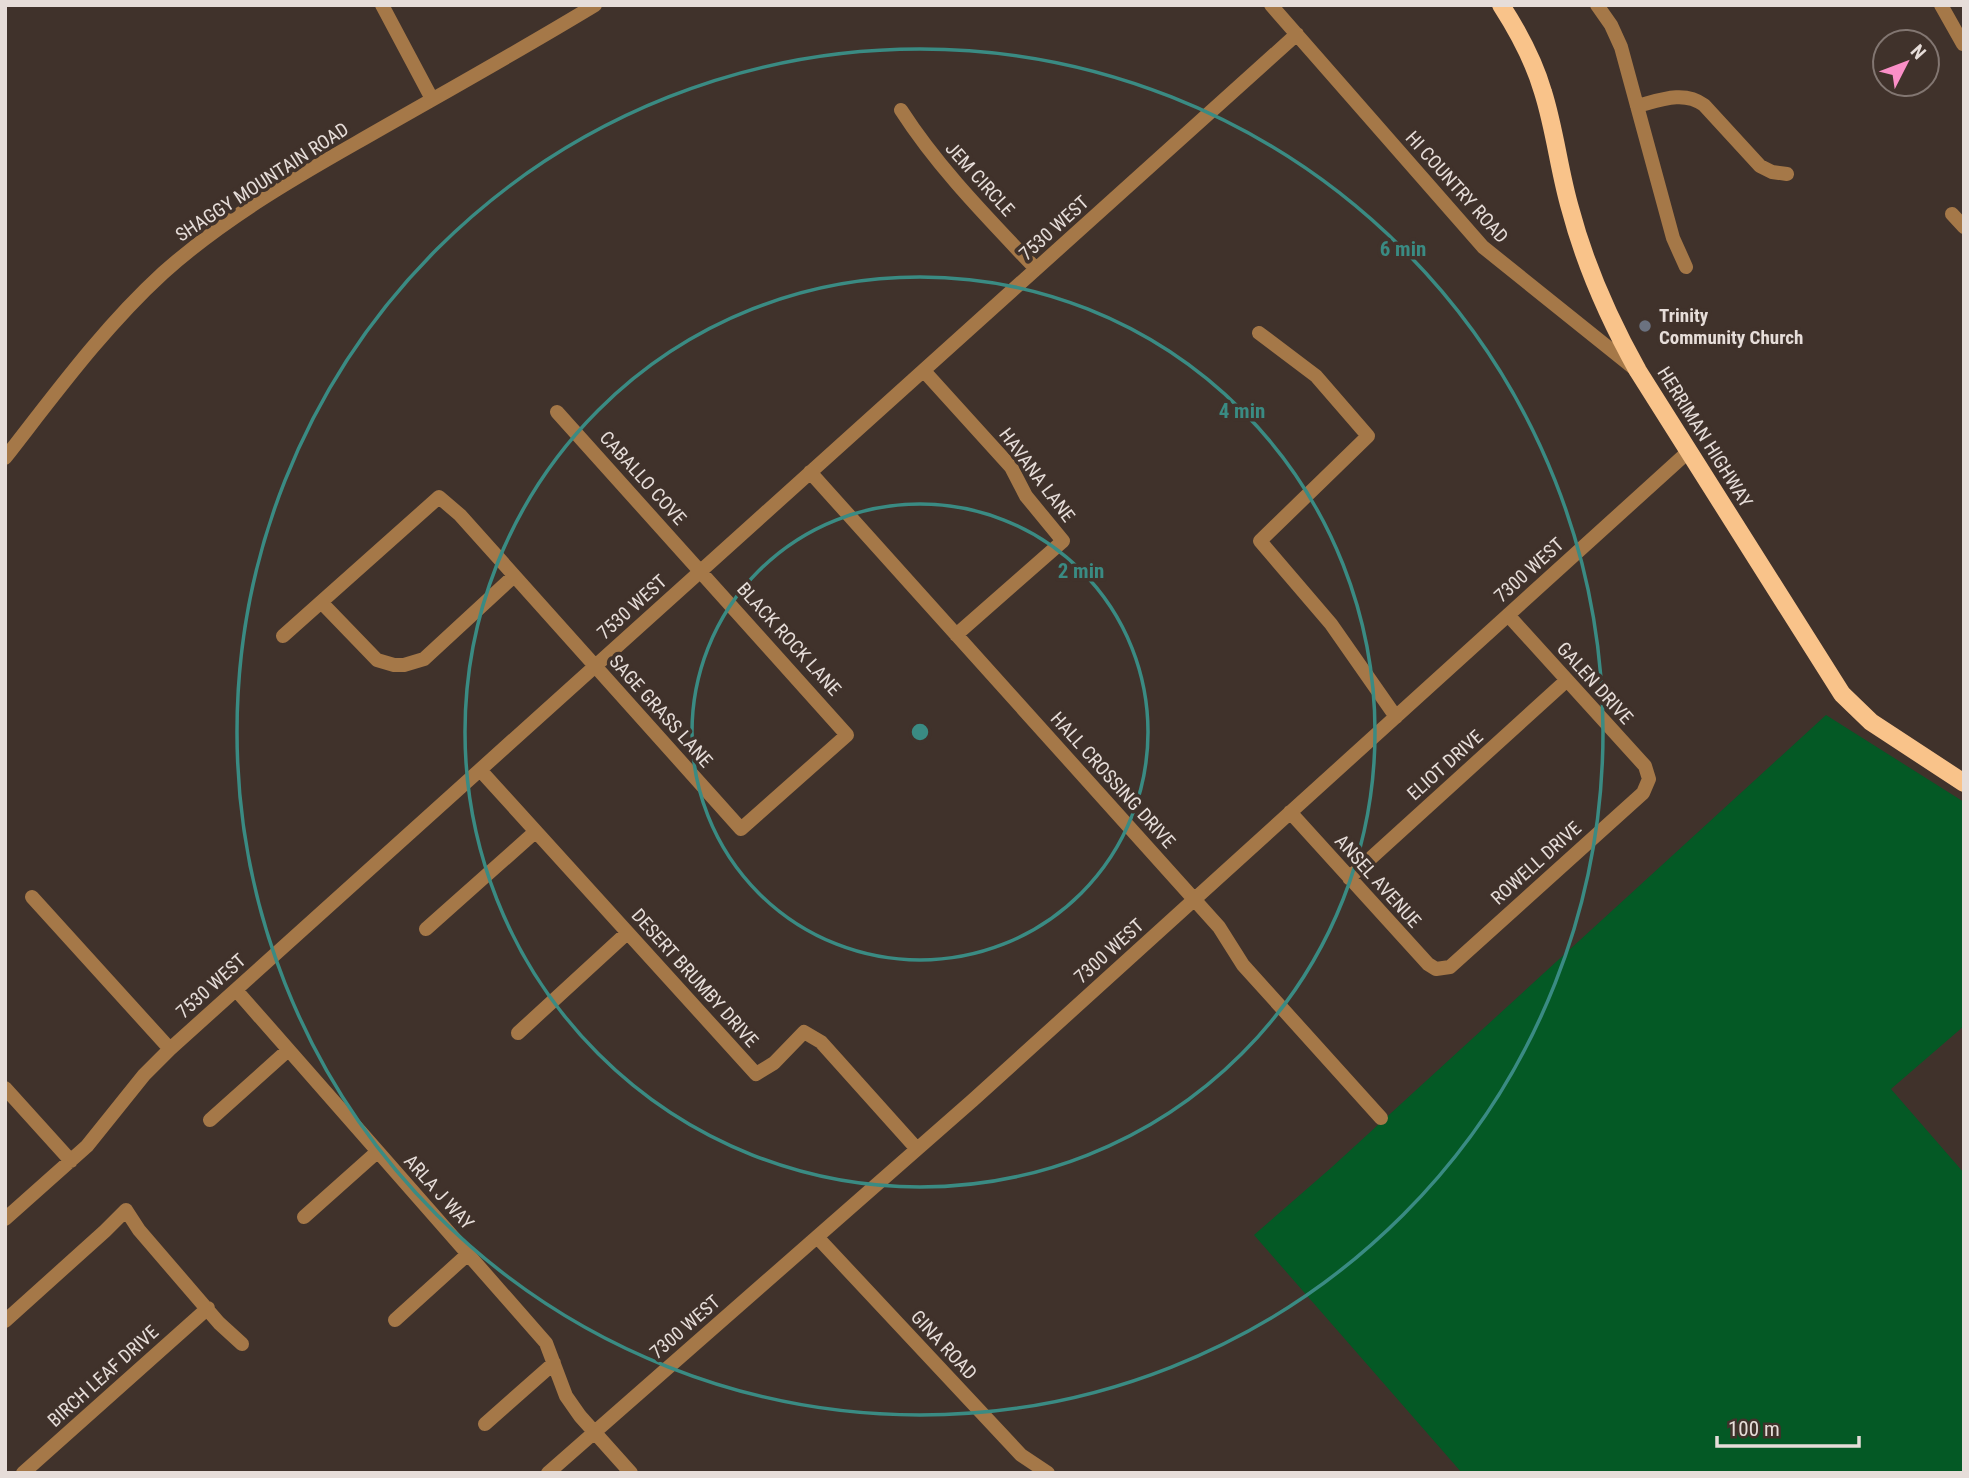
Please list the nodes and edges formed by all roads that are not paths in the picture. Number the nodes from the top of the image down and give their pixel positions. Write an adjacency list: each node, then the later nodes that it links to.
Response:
1 (382, 5): 9 (street)
2 (595, 5): 9 (street, SHAGGY MOUNTAIN ROAD)
3 (1271, 5): 7 (street, HI COUNTRY ROAD)
4 (1502, 5): 19 (main road, HERRIMAN HIGHWAY)
5 (1597, 5): 10 (street)
6 (1941, 5): 8 (street)
7 (1297, 34): 16 (street, 7530 WEST); 19 (street, HI COUNTRY ROAD)
8 (1963, 44)
9 (432, 99): 22 (street, SHAGGY MOUNTAIN ROAD)
10 (1637, 106): 12 (street); 15 (street)
11 (901, 110): 16 (street, JEM CIRCLE)
12 (1787, 174)
13 (1952, 214): 14 (street)
14 (1964, 228)
15 (1686, 267)
16 (1036, 270): 18 (street, 7530 WEST)
17 (1259, 333): 32 (street)
18 (924, 371): 23 (street, 7530 WEST); 28 (street, HAVANA LANE)
19 (1638, 371): 21 (main road, HERRIMAN HIGHWAY)
20 (557, 412): 24 (street, CABALLO COVE)
21 (1689, 451): 27 (street, 7300 WEST); 35 (main road, HERRIMAN HIGHWAY)
22 (5, 458)
23 (810, 472): 24 (street, 7530 WEST); 28 (street, HALL CROSSING DRIVE)
24 (701, 570): 30 (street, 7530 WEST); 37 (street, BLACK ROCK LANE)
25 (514, 576): 26 (street); 26 (street, SAGE GRASS LANE); 30 (street, SAGE GRASS LANE)
26 (321, 602): 29 (street)
27 (1508, 615): 31 (street, GALEN DRIVE); 32 (street, 7300 WEST)
28 (956, 635): 41 (street, HALL CROSSING DRIVE)
29 (283, 636)
30 (595, 667): 33 (street, 7530 WEST); 37 (street, SAGE GRASS LANE)
31 (1567, 680): 34 (street, GALEN DRIVE); 39 (street, ELIOT DRIVE)
32 (1396, 717): 36 (street, 7300 WEST)
33 (481, 771): 38 (street, DESERT BRUMBY DRIVE); 45 (street, 7530 WEST)
34 (1649, 779): 44 (street, ROWELL DRIVE)
35 (1964, 783)
36 (1290, 812): 39 (street, ANSEL AVENUE); 41 (street, 7300 WEST)
37 (741, 829)
38 (535, 832): 42 (street); 43 (street, DESERT BRUMBY DRIVE)
39 (1349, 878): 44 (street, ANSEL AVENUE)
40 (32, 897): 47 (street)
41 (1195, 901): 50 (street, HALL CROSSING DRIVE); 52 (street, 7300 WEST)
42 (426, 929)
43 (628, 933): 46 (street); 52 (street, DESERT BRUMBY DRIVE)
44 (1441, 970)
45 (236, 990): 47 (street, 7530 WEST); 48 (street, ARLA J WAY)
46 (518, 1033)
47 (170, 1049): 54 (street, 7530 WEST)
48 (288, 1051): 51 (street); 53 (street, ARLA J WAY)
49 (5, 1088): 54 (street)
50 (1381, 1118)
51 (210, 1120)
52 (918, 1149): 57 (street, 7300 WEST)
53 (377, 1152): 55 (street); 58 (street, ARLA J WAY)
54 (71, 1161): 56 (street, 7530 WEST)
55 (304, 1217)
56 (5, 1219)
57 (818, 1238): 65 (street, 7300 WEST); 69 (street, GINA ROAD)
58 (468, 1254): 60 (street); 63 (street, ARLA J WAY)
59 (208, 1308): 61 (street); 62 (street); 66 (street, BIRCH LEAF DRIVE)
60 (395, 1320)
61 (5, 1321)
62 (242, 1344)
63 (554, 1363): 64 (street); 65 (street, ARLA J WAY)
64 (485, 1424)
65 (594, 1431): 67 (street, 7300 WEST); 68 (street, ARLA J WAY)
66 (23, 1473)
67 (548, 1473)
68 (631, 1473)
69 (1048, 1473)

